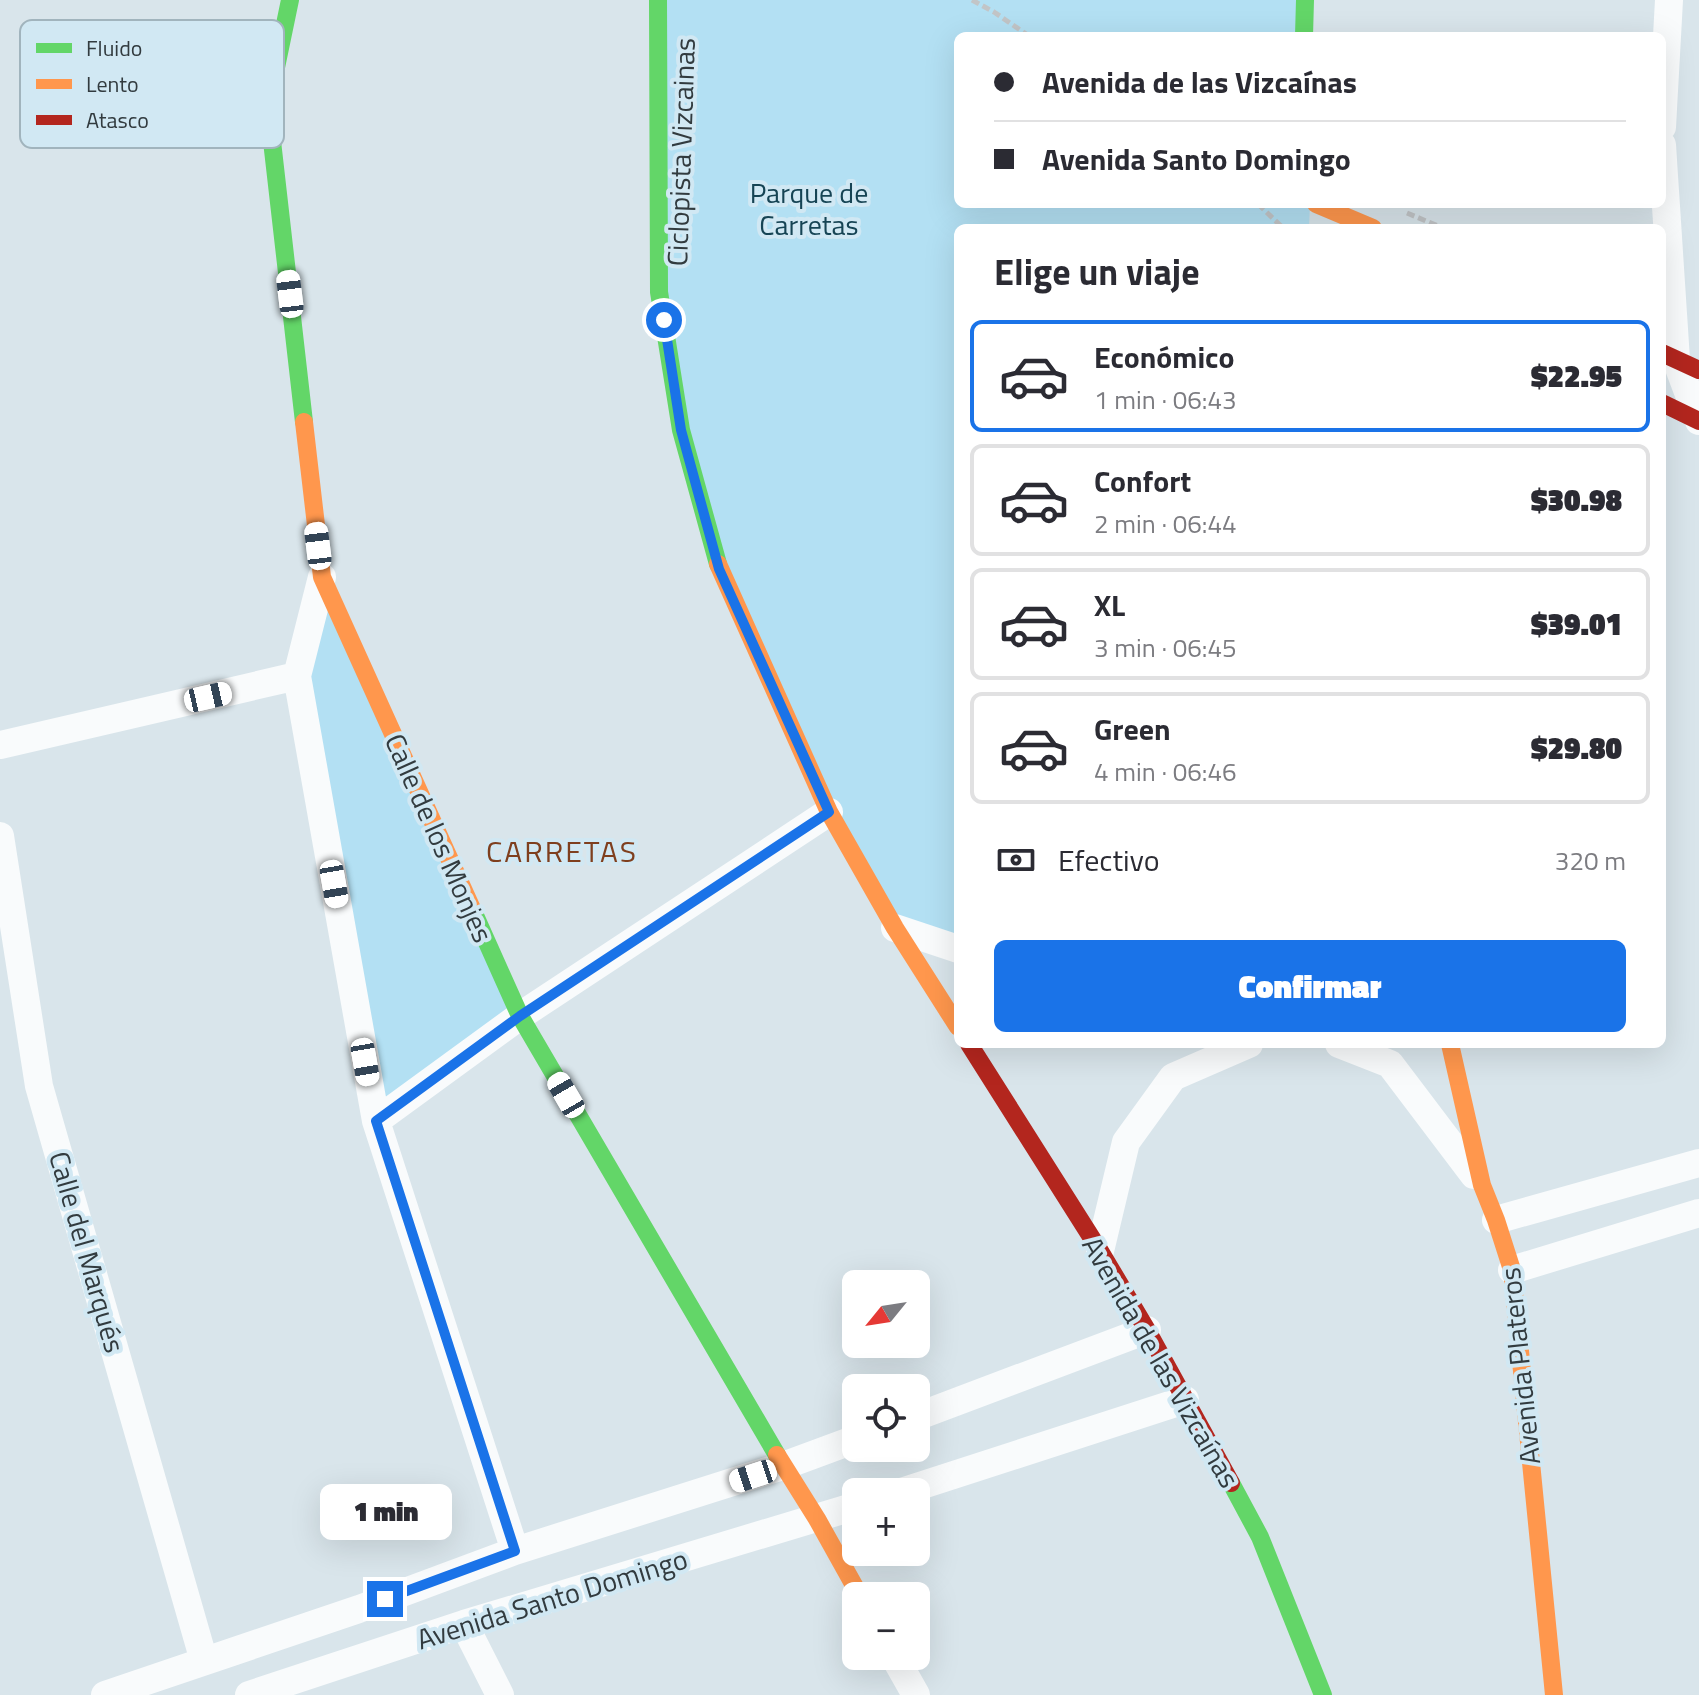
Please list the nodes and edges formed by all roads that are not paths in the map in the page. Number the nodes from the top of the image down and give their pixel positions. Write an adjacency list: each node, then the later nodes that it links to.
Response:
1 (290, 0): 5 (street, Calle de los Monjes)
2 (658, 0): 18 (street)
3 (1305, 0): 6 (street)
4 (1669, 0): 7 (street)
5 (284, 29)
6 (1304, 32)
7 (1666, 54)
8 (273, 148): 15 (street, Calle de los Monjes)
9 (1666, 196): 12 (street)
10 (1312, 208): 11 (street)
11 (1361, 224)
12 (1679, 361): 14 (street)
13 (1666, 405): 14 (street)
14 (1699, 421)
15 (322, 577): 16 (street); 22 (street, Calle de los Monjes)
16 (297, 676): 17 (street); 28 (street)
17 (0, 745)
18 (829, 812): 20 (street); 22 (street)
19 (0, 836): 46 (street, Calle del Marqués)
20 (895, 928): 21 (street); 23 (street)
21 (954, 948)
22 (520, 1016): 28 (street); 39 (street, Calle de los Monjes)
23 (954, 1021)
24 (972, 1048): 33 (street, Avenida de las Vizcaínas)
25 (1240, 1048): 33 (street)
26 (1349, 1048): 30 (street)
27 (1451, 1048): 30 (street, Avenida Plateros)
28 (376, 1121): 43 (street)
29 (1699, 1163): 32 (street)
30 (1482, 1185): 32 (street, Avenida Plateros)
31 (1699, 1213): 34 (street)
32 (1496, 1220): 34 (street, Avenida Plateros)
33 (1100, 1251): 35 (street, Avenida de las Vizcaínas)
34 (1512, 1270): 53 (street, Avenida Plateros)
35 (1147, 1330): 36 (street, Avenida de las Vizcaínas); 37 (street)
36 (1185, 1400): 40 (street); 52 (street, Avenida de las Vizcaínas)
37 (930, 1412)
38 (842, 1444): 39 (street, Avenida Santo Domingo)
39 (783, 1466): 42 (street, Calle de los Monjes); 43 (street, Avenida Santo Domingo)
40 (930, 1483)
41 (842, 1511): 42 (street, Avenida Santo Domingo)
42 (817, 1519): 44 (street, Calle de los Monjes); 45 (street, Avenida Santo Domingo)
43 (515, 1551): 46 (street, Avenida Santo Domingo)
44 (852, 1582)
45 (464, 1624): 49 (street, Avenida Santo Domingo); 50 (street)
46 (204, 1661): 48 (street, Avenida Santo Domingo)
47 (902, 1670): 51 (street)
48 (105, 1695)
49 (249, 1695)
50 (500, 1695)
51 (916, 1695)
52 (1323, 1695)
53 (1554, 1695)

